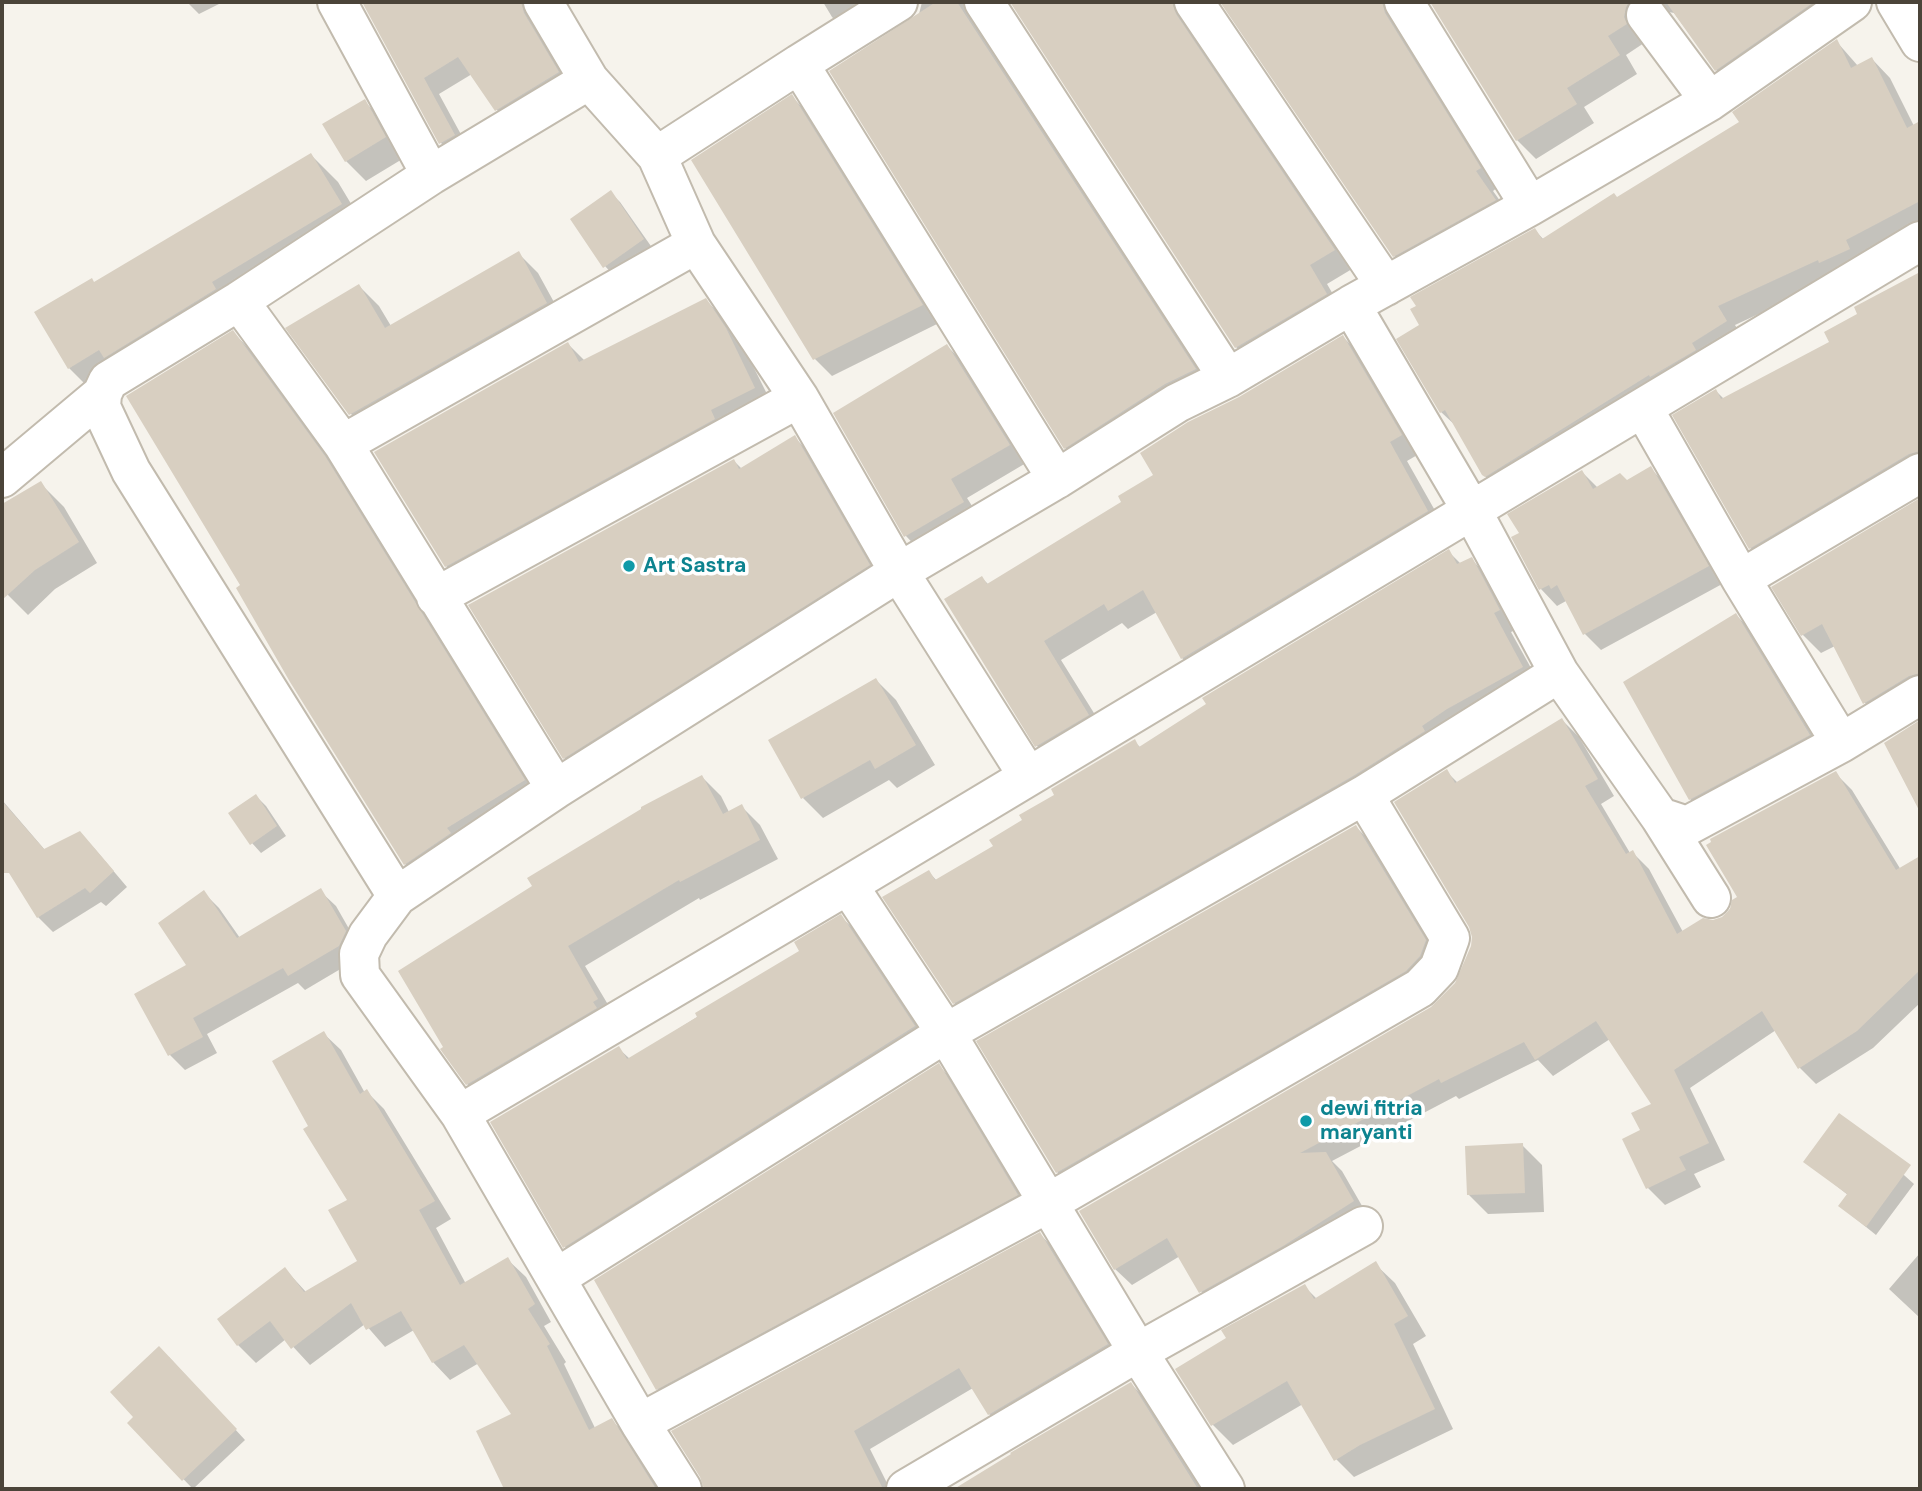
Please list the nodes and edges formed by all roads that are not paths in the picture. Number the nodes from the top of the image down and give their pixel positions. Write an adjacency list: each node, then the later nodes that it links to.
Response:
1 (337, 2): 15 (street)
2 (542, 2): 12 (street)
3 (898, 2): 11 (street)
4 (984, 2): 22 (street)
5 (1194, 2): 19 (street)
6 (1404, 2): 16 (street)
7 (1852, 2): 13 (street)
8 (1896, 2): 10 (street)
9 (1646, 15): 13 (street)
10 (1920, 42)
11 (799, 64): 14 (street); 29 (street)
12 (589, 80): 14 (street); 15 (street)
13 (1710, 101): 16 (street)
14 (657, 156): 18 (street)
15 (431, 175): 20 (street)
16 (1530, 206): 19 (street)
17 (1920, 241): 25 (street)
18 (696, 244): 24 (street); 26 (street)
19 (1386, 286): 21 (street)
20 (239, 301): 23 (street); 26 (street)
21 (1351, 305): 22 (street); 30 (street)
22 (1228, 378): 29 (street)
23 (102, 394): 28 (street); 42 (street)
24 (799, 398): 31 (street); 33 (street)
25 (1643, 408): 30 (street); 32 (street)
26 (343, 444): 33 (street)
27 (1920, 473): 32 (street)
28 (2, 478)
29 (1057, 479): 31 (street)
30 (1472, 511): 34 (street); 37 (street)
31 (899, 572): 37 (street); 38 (street)
32 (1741, 579): 36 (street)
33 (436, 597): 38 (street)
34 (1559, 673): 39 (street); 40 (street)
35 (1920, 695): 36 (street)
36 (1841, 743): 40 (street)
37 (1028, 776): 41 (street)
38 (556, 789): 42 (street)
39 (1364, 795): 44 (street); 46 (street)
40 (1660, 817): 43 (street)
41 (848, 886): 44 (street); 45 (street)
42 (397, 896): 45 (street)
43 (1711, 898)
44 (947, 1033): 46 (street); 48 (street)
45 (460, 1114): 48 (street)
46 (1050, 1202): 49 (street); 50 (street)
47 (1363, 1226): 49 (street)
48 (556, 1278): 50 (street)
49 (1138, 1352): 52 (street); 53 (street)
50 (640, 1423): 51 (street)
51 (682, 1489)
52 (906, 1489)
53 (1225, 1489)

